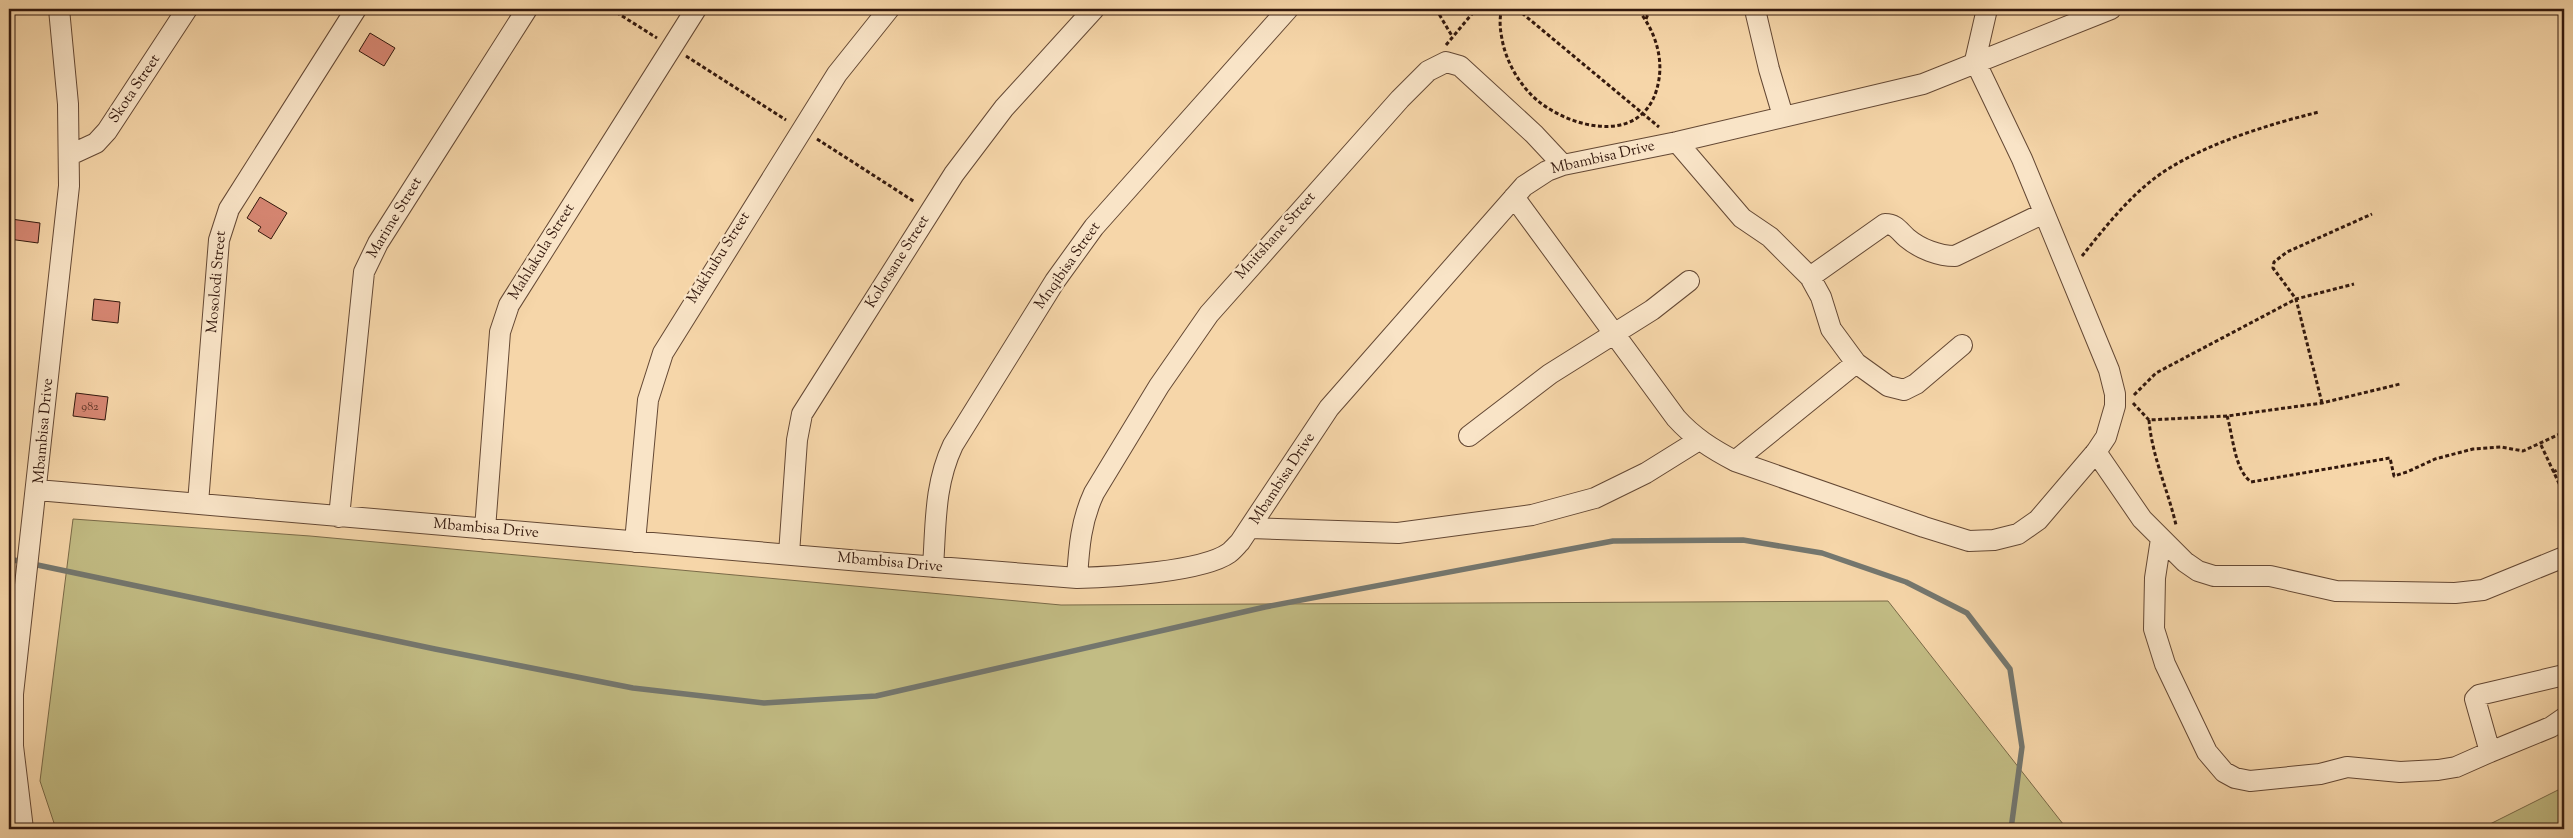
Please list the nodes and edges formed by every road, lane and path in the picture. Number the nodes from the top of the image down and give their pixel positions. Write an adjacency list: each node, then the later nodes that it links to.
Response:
1 (59, 9): 29 (street, Mbambisa Drive)
2 (187, 9): 29 (street, Skota Street)
3 (356, 9): 59 (street, Mosolodi Street)
4 (527, 9): 60 (street, Marime Street)
5 (611, 9): 21 (path)
6 (696, 9): 21 (street, Mahlakula Street)
7 (889, 9): 27 (street, Makhubu Street)
8 (1094, 9): 32 (street, Kolotsane Street)
9 (1288, 9): 67 (street, Mnqibisa Street)
10 (1436, 9): 20 (path)
11 (1476, 9): 20 (path)
12 (1502, 9): 25 (path)
13 (1517, 9): 25 (path)
14 (1637, 9): 19 (path)
15 (1650, 9): 19 (path)
16 (1757, 9): 26 (street)
17 (1987, 9): 22 (street)
18 (2111, 9): 22 (street, Mbambisa Drive)
19 (1646, 19): 25 (path)
20 (1452, 36): 23 (path)
21 (672, 47): 27 (path); 62 (street, Mahlakula Street)
22 (1975, 61): 26 (street, Mbambisa Drive); 33 (street)
23 (1440, 63): 30 (street); 68 (street, Mnitshane Street)
24 (2319, 112): 36 (path)
25 (1643, 114): 28 (path)
26 (1784, 116): 28 (street, Mbambisa Drive)
27 (801, 129): 32 (path); 64 (street, Makhubu Street)
28 (1677, 142): 30 (street, Mbambisa Drive); 35 (street)
29 (70, 154): 57 (street, Mbambisa Drive)
30 (1563, 165): 31 (street, Mbambisa Drive)
31 (1514, 197): 40 (street); 61 (street, Mbambisa Drive)
32 (930, 212): 65 (street, Kolotsane Street)
33 (2044, 213): 35 (street); 36 (street)
34 (2372, 214): 39 (path)
35 (1810, 276): 42 (street)
36 (2070, 276): 48 (street)
37 (1689, 282): 40 (street)
38 (2354, 284): 39 (path)
39 (2296, 299): 44 (path); 45 (path)
40 (1614, 335): 50 (street); 51 (street)
41 (1962, 345): 42 (street)
42 (1856, 364): 54 (street)
43 (2400, 384): 45 (path)
44 (2130, 400): 47 (path); 48 (path)
45 (2322, 404): 46 (path)
46 (2227, 416): 47 (path); 52 (path)
47 (2149, 420): 63 (path)
48 (2111, 425): 53 (street)
49 (2564, 432): 52 (path)
50 (1468, 436)
51 (1699, 440): 54 (street); 61 (street)
52 (2541, 445): 56 (path)
53 (2096, 452): 54 (street); 63 (street)
54 (1735, 461)
55 (2564, 467): 56 (path)
56 (2553, 472): 58 (path)
57 (37, 490): 59 (street, Mbambisa Drive); 72 (street)
58 (2564, 494)
59 (198, 503): 60 (street, Mbambisa Drive)
60 (339, 516): 62 (street, Mbambisa Drive)
61 (1251, 528): 68 (street, Mbambisa Drive)
62 (485, 529): 64 (street, Mbambisa Drive)
63 (2169, 534): 66 (street); 71 (street)
64 (635, 542): 65 (street, Mbambisa Drive)
65 (789, 554): 67 (street, Mbambisa Drive)
66 (2564, 557)
67 (933, 567): 68 (street, Mbambisa Drive)
68 (1077, 578)
69 (2564, 675): 71 (street)
70 (2564, 718): 71 (street)
71 (2490, 752)
72 (23, 829)

